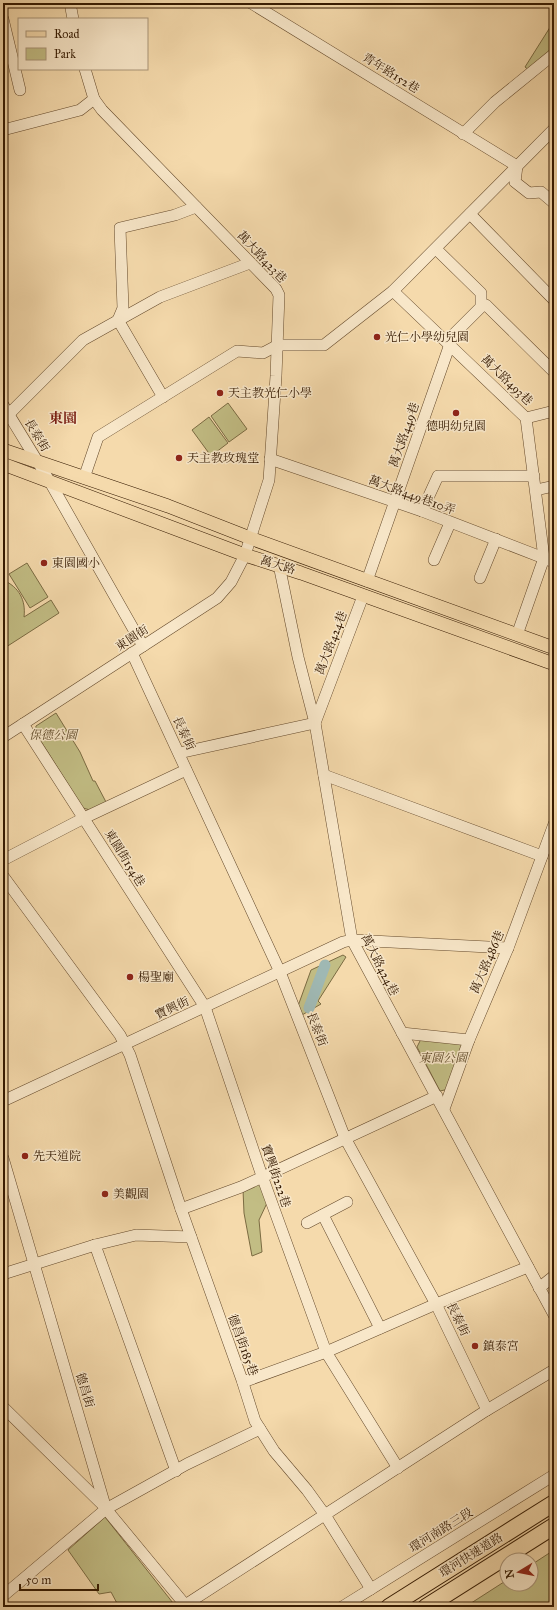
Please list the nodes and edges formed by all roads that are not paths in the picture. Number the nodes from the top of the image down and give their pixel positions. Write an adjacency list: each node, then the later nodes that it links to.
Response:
1 (70, 3): 3 (street)
2 (251, 3): 10 (street, 青年路152巷)
3 (73, 18)
4 (3, 19): 7 (street)
5 (554, 54): 10 (street)
6 (85, 70): 8 (street, 萬大路423巷)
7 (20, 90)
8 (94, 99): 9 (street); 14 (street, 萬大路423巷)
9 (3, 130)
10 (463, 134): 12 (street, 青年路152巷)
11 (551, 137): 12 (street)
12 (517, 166): 13 (street); 15 (street)
13 (554, 203)
14 (196, 207): 17 (street, 萬大路423巷); 21 (street)
15 (470, 214): 16 (street); 19 (street)
16 (436, 249): 18 (street); 22 (street)
17 (250, 263): 21 (street); 23 (street, 萬大路423巷)
18 (393, 291): 22 (street, 萬大路493巷); 23 (street)
19 (554, 300)
20 (486, 305): 24 (street)
21 (118, 320): 25 (street); 26 (street)
22 (449, 342): 28 (street, 萬大路493巷); 38 (street, 萬大路449巷)
23 (278, 345): 25 (street); 30 (street, 萬大路423巷)
24 (554, 372)
25 (163, 397): 34 (street)
26 (6, 409): 31 (street, 長泰街)
27 (554, 411): 28 (street)
28 (526, 418): 33 (street, 萬大路493巷)
29 (3, 450): 31 (main road, 萬大路)
30 (270, 459): 38 (street, 萬大路449巷10弄); 41 (street, 萬大路423巷)
31 (37, 462): 34 (main road, 萬大路); 35 (street, 長泰街)
32 (3, 464): 35 (main road, 萬大路)
33 (534, 476): 37 (street, 萬大路493巷); 39 (street)
34 (84, 478): 41 (main road, 萬大路)
35 (50, 482): 43 (main road, 萬大路); 51 (street, 長泰街)
36 (554, 486): 37 (street)
37 (536, 490): 45 (street, 萬大路493巷)
38 (395, 503): 39 (street, 萬大路449巷10弄); 48 (street, 萬大路449巷)
39 (422, 511): 40 (street, 萬大路449巷10弄)
40 (450, 523): 42 (street, 萬大路449巷10弄); 44 (street)
41 (250, 538): 43 (street, 東園街); 48 (main road, 萬大路)
42 (496, 539): 45 (street, 萬大路449巷10弄); 47 (street)
43 (245, 555): 46 (main road, 萬大路); 51 (street, 東園街)
44 (434, 560)
45 (549, 560): 50 (street, 萬大路493巷)
46 (279, 565): 49 (main road, 萬大路); 55 (street)
47 (480, 578)
48 (367, 581): 50 (main road, 萬大路)
49 (363, 596): 54 (main road, 萬大路); 55 (street, 萬大路424巷)
50 (517, 635): 52 (main road, 萬大路)
51 (143, 646): 53 (street, 東園街)
52 (554, 648)
53 (132, 653): 56 (street, 東園街); 58 (street, 長泰街)
54 (554, 664)
55 (315, 723): 58 (street); 60 (street, 萬大路424巷)
56 (23, 724): 57 (street, 東園街); 61 (street, 東園街154巷)
57 (3, 737)
58 (179, 753): 59 (street, 長泰街)
59 (186, 770): 61 (street); 68 (street, 長泰街)
60 (324, 776): 63 (street); 66 (street, 萬大路424巷)
61 (84, 818): 64 (street); 69 (street, 東園街154巷)
62 (554, 824): 63 (street, 萬大路486巷)
63 (542, 856): 67 (street, 萬大路486巷)
64 (3, 860)
65 (3, 876): 72 (street, 德昌街185巷)
66 (352, 940): 67 (street); 68 (street, 寶興街); 70 (street, 萬大路424巷)
67 (508, 948): 71 (street, 萬大路486巷)
68 (280, 972): 69 (street, 寶興街); 76 (street, 長泰街)
69 (204, 1008): 72 (street, 寶興街); 78 (street, 寶興街222巷)
70 (402, 1033): 71 (street); 73 (street, 萬大路424巷)
71 (469, 1040): 75 (street, 萬大路486巷)
72 (125, 1045): 74 (street, 寶興街); 80 (street, 德昌街185巷)
73 (437, 1096): 75 (street, 萬大路424巷); 76 (street)
74 (3, 1101)
75 (444, 1109): 86 (street, 萬大路424巷)
76 (345, 1138): 78 (street); 90 (street, 長泰街)
77 (3, 1158): 85 (street, 德昌街)
78 (262, 1176): 80 (street); 93 (street, 寶興街222巷)
79 (347, 1202): 81 (street)
80 (180, 1209): 83 (street, 德昌街185巷)
81 (323, 1215): 82 (street); 92 (street)
82 (307, 1223)
83 (190, 1237): 84 (street); 95 (street, 德昌街185巷)
84 (96, 1245): 85 (street); 100 (street)
85 (34, 1265): 87 (street); 103 (street, 德昌街)
86 (528, 1267): 89 (street, 萬大路424巷); 90 (street)
87 (3, 1274)
88 (554, 1276): 89 (street)
89 (539, 1288): 91 (street, 萬大路424巷)
90 (436, 1304): 92 (street); 97 (street, 長泰街)
91 (554, 1315)
92 (380, 1328): 93 (street)
93 (326, 1352): 95 (street); 99 (street, 寶興街222巷)
94 (554, 1370): 97 (street)
95 (243, 1382): 98 (street, 德昌街185巷)
96 (3, 1407): 103 (street)
97 (487, 1410): 99 (street)
98 (260, 1429): 100 (street); 104 (street, 德昌街185巷)
99 (398, 1468): 104 (street)
100 (176, 1471): 103 (street)
101 (554, 1475): 106 (street, 環河南路三段)
102 (554, 1503): 110 (highway, 環河快速道路)
103 (106, 1509): 107 (street); 108 (street, 德昌街)
104 (325, 1515): 106 (street, 德昌街185巷); 108 (street)
105 (554, 1526): 111 (highway, 環河快速道路)
106 (371, 1589): 109 (street, 環河南路三段)
107 (3, 1596)
108 (184, 1606)
109 (342, 1607)
110 (389, 1607)
111 (426, 1607)

